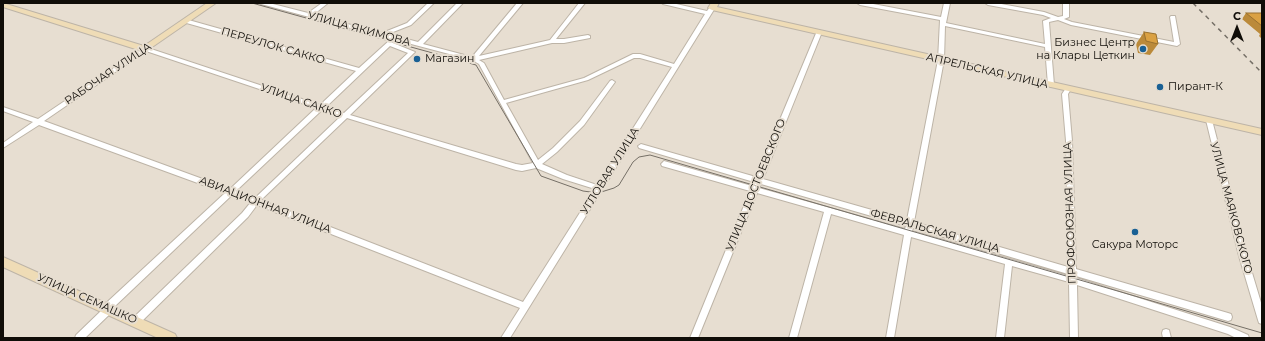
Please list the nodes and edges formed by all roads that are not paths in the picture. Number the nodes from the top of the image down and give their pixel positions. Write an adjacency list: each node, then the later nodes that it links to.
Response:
1 (212, 3): 18 (street, РАБОЧАЯ УЛИЦА)
2 (263, 3): 15 (street, УЛИЦА ЯКИМОВА)
3 (325, 3): 15 (street)
4 (431, 3): 21 (street)
5 (460, 3): 25 (street)
6 (520, 3): 28 (street)
7 (582, 3): 24 (street)
8 (665, 3): 14 (street, АПРЕЛЬСКАЯ УЛИЦА)
9 (860, 3): 19 (street)
10 (946, 3): 19 (street)
11 (988, 3): 17 (street)
12 (1066, 3): 17 (street)
13 (3, 5): 27 (street, УЛИЦА САККО)
14 (712, 8): 20 (street, АПРЕЛЬСКАЯ УЛИЦА); 30 (street, УГЛОВАЯ УЛИЦА)
15 (309, 15): 21 (street, УЛИЦА ЯКИМОВА)
16 (1173, 17): 17 (street)
17 (1056, 19): 26 (street)
18 (185, 22): 27 (street, РАБОЧАЯ УЛИЦА); 31 (street, ПЕРЕУЛОК САККО)
19 (943, 22): 26 (street); 29 (street)
20 (819, 32): 29 (street, АПРЕЛЬСКАЯ УЛИЦА); 46 (street, УЛИЦА ДОСТОЕВСКОГО)
21 (382, 35): 23 (street, УЛИЦА ЯКИМОВА)
22 (588, 37): 24 (street)
23 (392, 41): 25 (street, УЛИЦА ЯКИМОВА); 31 (street); 38 (street)
24 (552, 41): 28 (street)
25 (419, 45): 28 (street, УЛИЦА ЯКИМОВА)
26 (1047, 46): 33 (street)
27 (145, 49): 36 (street, УЛИЦА САККО); 40 (street, РАБОЧАЯ УЛИЦА)
28 (474, 59): 35 (street)
29 (941, 60): 33 (street, АПРЕЛЬСКАЯ УЛИЦА); 52 (street)
30 (675, 66): 35 (street); 47 (street, УГЛОВАЯ УЛИЦА)
31 (361, 71): 36 (street)
32 (612, 82): 45 (street)
33 (1051, 85): 34 (street, АПРЕЛЬСКАЯ УЛИЦА)
34 (1068, 89): 39 (street, АПРЕЛЬСКАЯ УЛИЦА); 55 (street, ПРОФСОЮЗНАЯ УЛИЦА)
35 (503, 102): 45 (street)
36 (321, 106): 38 (street, УЛИЦА САККО); 49 (street)
37 (3, 109): 40 (street, АВИАЦИОННАЯ УЛИЦА)
38 (346, 115): 45 (street, УЛИЦА САККО); 50 (street)
39 (1209, 120): 41 (street, АПРЕЛЬСКАЯ УЛИЦА); 60 (street, УЛИЦА МАЯКОВСКОГО)
40 (39, 121): 42 (street, РАБОЧАЯ УЛИЦА); 49 (street, АВИАЦИОННАЯ УЛИЦА)
41 (1262, 132)
42 (3, 146)
43 (641, 146): 46 (street, ФЕВРАЛЬСКАЯ УЛИЦА)
44 (664, 164): 48 (street)
45 (537, 165): 47 (street, УЛИЦА САККО)
46 (759, 180): 48 (street, УЛИЦА ДОСТОЕВСКОГО); 52 (street, ФЕВРАЛЬСКАЯ УЛИЦА)
47 (600, 188): 57 (street, УГЛОВАЯ УЛИЦА)
48 (754, 188): 51 (street); 65 (street, УЛИЦА ДОСТОЕВСКОГО)
49 (230, 191): 50 (street, АВИАЦИОННАЯ УЛИЦА); 58 (street)
50 (256, 201): 57 (street, АВИАЦИОННАЯ УЛИЦА); 61 (street)
51 (828, 210): 52 (street); 66 (street)
52 (909, 228): 54 (street); 55 (street, ФЕВРАЛЬСКАЯ УЛИЦА); 67 (street)
53 (3, 262): 58 (street, УЛИЦА СЕМАШКО)
54 (1009, 262): 56 (street); 68 (street)
55 (1072, 271): 56 (street, ПРОФСОЮЗНАЯ УЛИЦА); 59 (street, ФЕВРАЛЬСКАЯ УЛИЦА)
56 (1072, 280): 69 (street, ПРОФСОЮЗНАЯ УЛИЦА); 70 (street)
57 (525, 306): 64 (street, УГЛОВАЯ УЛИЦА)
58 (108, 309): 61 (street, УЛИЦА СЕМАШКО); 62 (street)
59 (1228, 317)
60 (1262, 320)
61 (136, 321): 63 (street, УЛИЦА СЕМАШКО)
62 (79, 338)
63 (171, 338)
64 (505, 338)
65 (694, 338)
66 (794, 338)
67 (890, 338)
68 (1000, 338)
69 (1074, 338)
70 (1245, 338)

